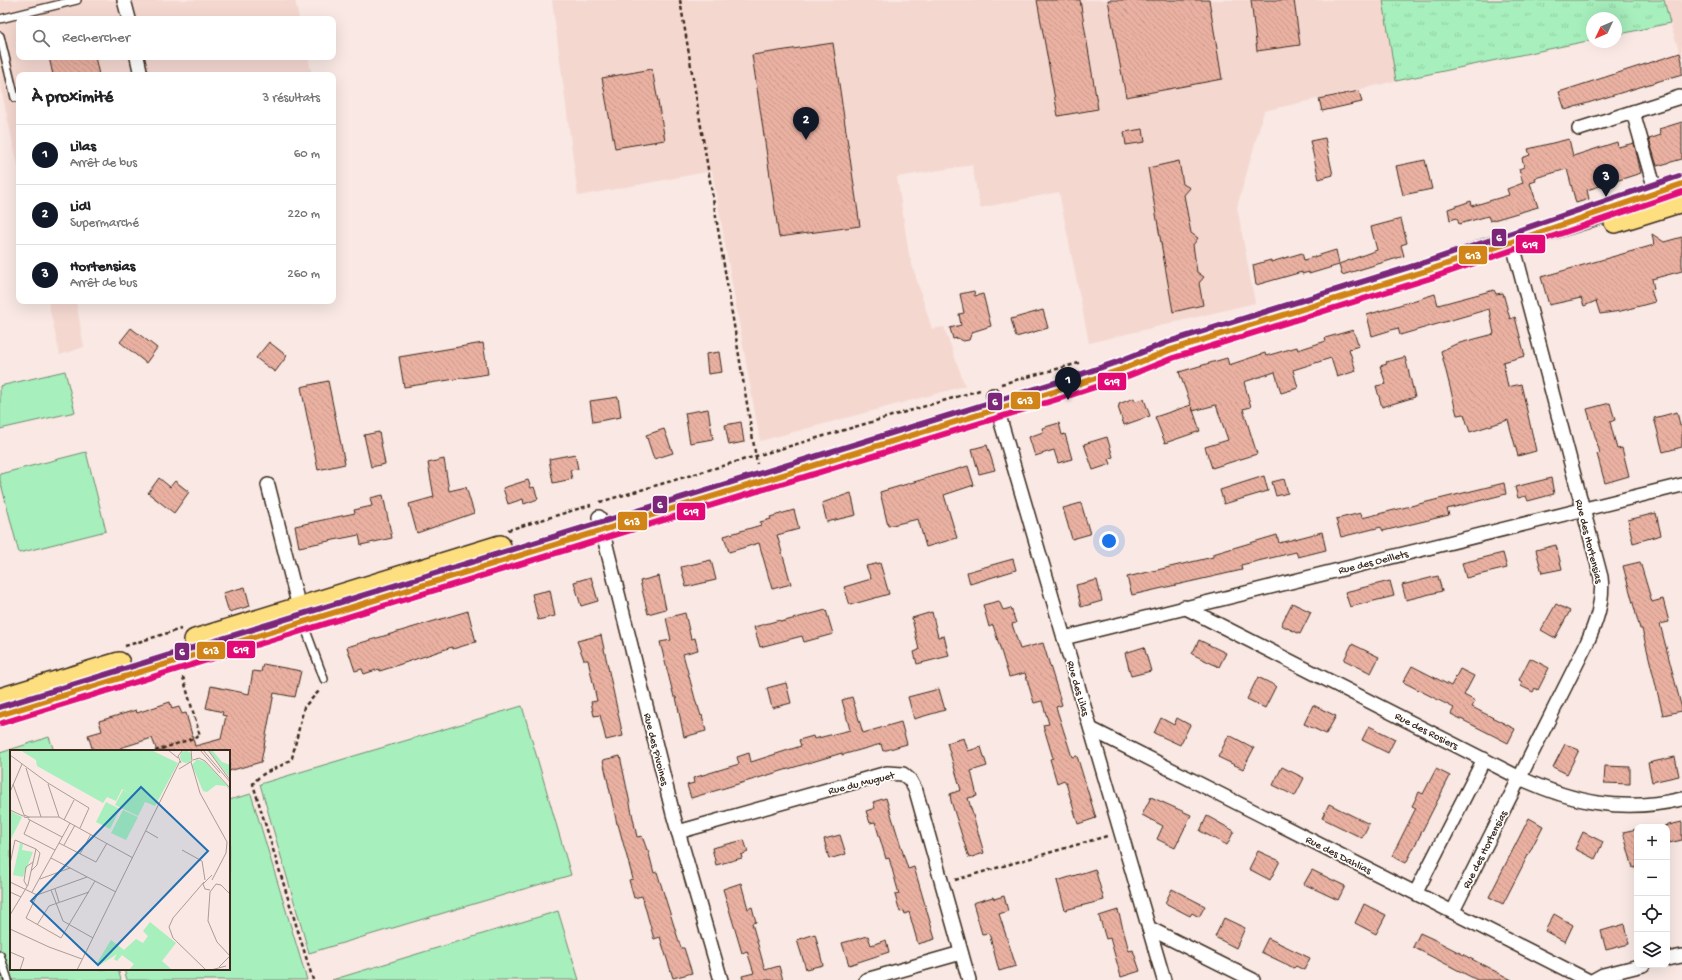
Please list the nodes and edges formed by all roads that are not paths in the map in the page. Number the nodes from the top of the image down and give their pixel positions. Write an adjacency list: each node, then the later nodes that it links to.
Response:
1 (77, 0): 4 (lane)
2 (124, 0): 3 (street)
3 (128, 16)
4 (0, 19)
5 (0, 36): 9 (lane)
6 (138, 60): 7 (street)
7 (140, 72)
8 (1680, 97): 10 (street)
9 (16, 98)
10 (1633, 112): 11 (street); 13 (street)
11 (1579, 129)
12 (1682, 184): 13 (main road)
13 (1658, 200): 14 (main road); 15 (main road)
14 (1682, 201)
15 (1513, 247): 16 (main road); 19 (street, Rue des Hortensias)
16 (992, 395): 20 (main road); 20 (main road); 23 (street, Rue des Lilas)
17 (268, 485): 22 (street)
18 (1682, 485): 19 (street, Rue des Oeillets)
19 (1583, 509): 21 (street, Rue des Oeillets); 29 (street, Rue des Hortensias)
20 (600, 524): 22 (main road); 31 (street, Rue des Pivoines)
21 (1184, 607): 23 (street, Rue des Oeillets); 28 (street, Rue des Rosiers)
22 (301, 616): 24 (lane); 25 (main road); 26 (main road)
23 (1064, 638): 27 (street, Rue des Lilas)
24 (324, 679)
25 (0, 699)
26 (0, 715)
27 (1091, 729): 32 (street, Rue des Dahlias); 34 (street, Rue des Lilas)
28 (1484, 758): 29 (street, Rue des Rosiers); 32 (street)
29 (1520, 778): 30 (street, Rue des Rosiers); 33 (street, Rue des Hortensias)
30 (1682, 799)
31 (678, 832): 35 (street, Rue du Muguet); 41 (street, Rue des Pivoines)
32 (1416, 892): 33 (street, Rue des Dahlias)
33 (1453, 911): 46 (street, Rue des Dahlias)
34 (1149, 928): 44 (street, Rue des Lilas); 45 (street)
35 (961, 953): 42 (street); 43 (street, Rue du Muguet)
36 (0, 955): 40 (lane)
37 (1682, 956): 38 (street)
38 (1670, 958)
39 (1634, 967): 47 (street)
40 (8, 980)
41 (721, 980)
42 (866, 980)
43 (969, 980)
44 (1164, 980)
45 (1254, 980)
46 (1587, 980)
47 (1594, 980)

